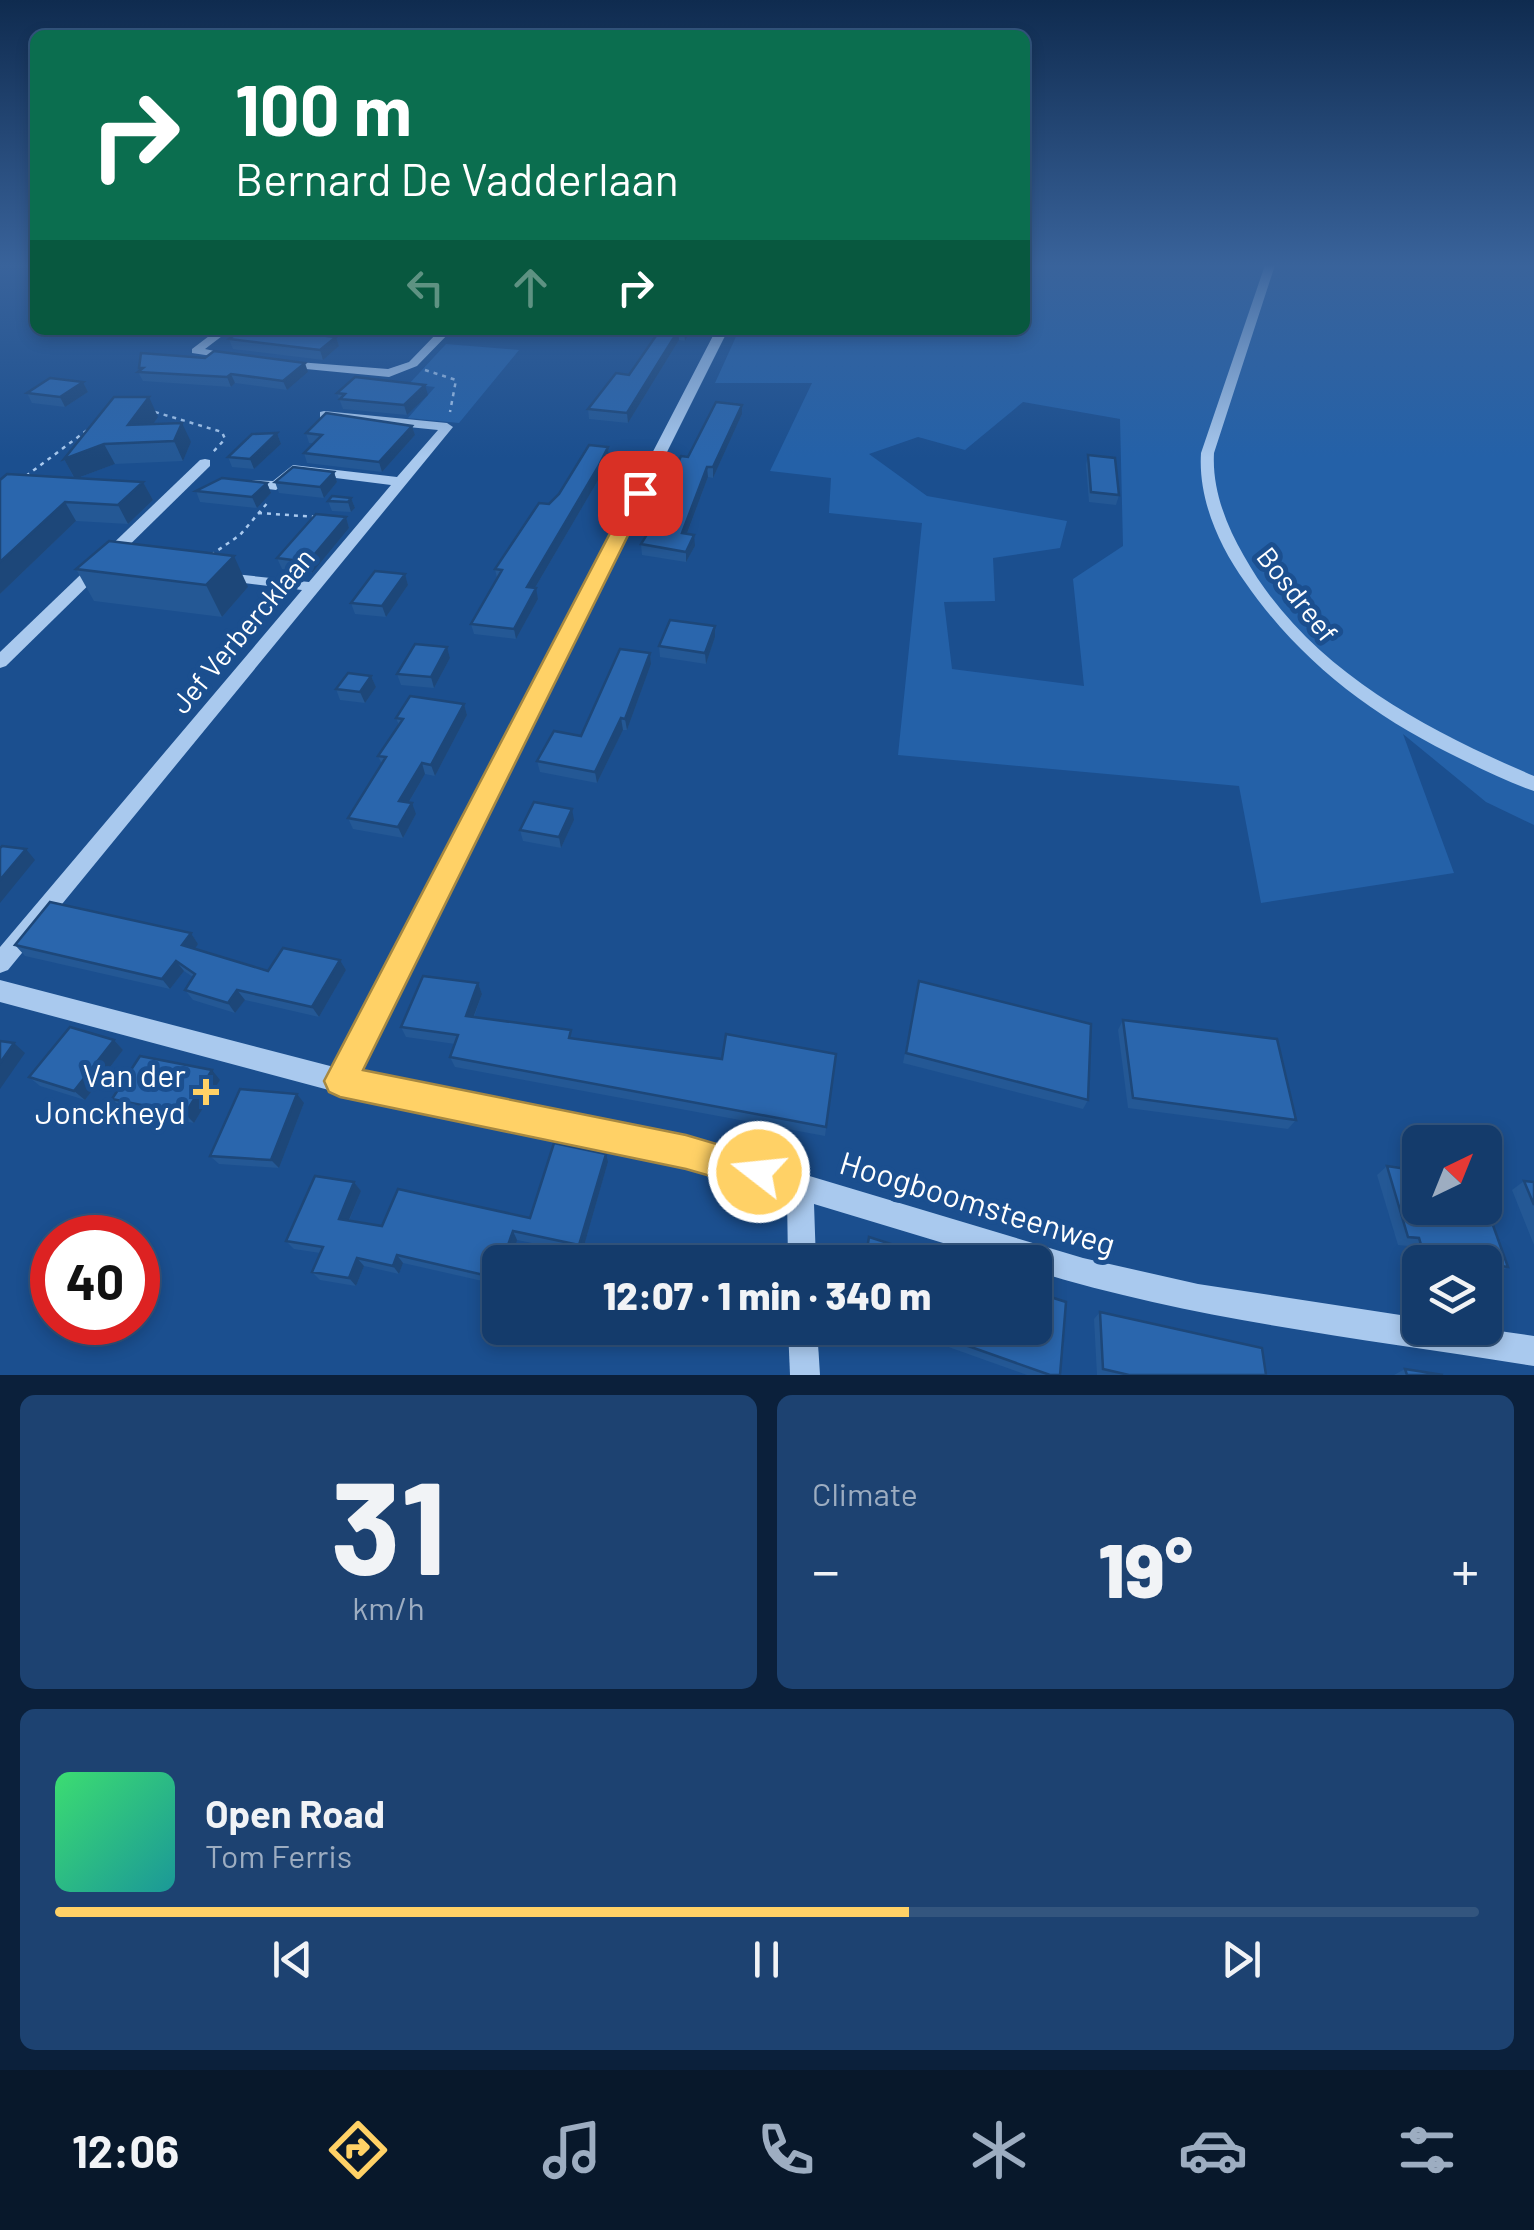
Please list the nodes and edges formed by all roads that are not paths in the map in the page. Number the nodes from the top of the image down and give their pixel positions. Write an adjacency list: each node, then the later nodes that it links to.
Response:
1 (1249, 329): 16 (street, Bosdreef)
2 (218, 335): 5 (street)
3 (441, 335): 6 (street)
4 (719, 335): 19 (street)
5 (255, 361)
6 (274, 363)
7 (324, 415): 10 (street, Jef Verbercklaan)
8 (205, 463): 15 (street)
9 (223, 480): 10 (street)
10 (401, 482): 12 (street, Jef Verbercklaan)
11 (320, 517): 12 (street)
12 (367, 522): 14 (street, Jef Verbercklaan)
13 (191, 571): 14 (street)
14 (314, 586): 17 (street, Jef Verbercklaan)
15 (0, 662)
16 (1534, 784)
17 (0, 963)
18 (0, 991): 19 (street, Hoogboomsteenweg)
19 (340, 1081): 20 (street, Hoogboomsteenweg)
20 (800, 1185): 21 (street); 23 (street, Hoogboomsteenweg)
21 (802, 1245)
22 (804, 1345): 24 (street)
23 (1534, 1351)
24 (804, 1375)

